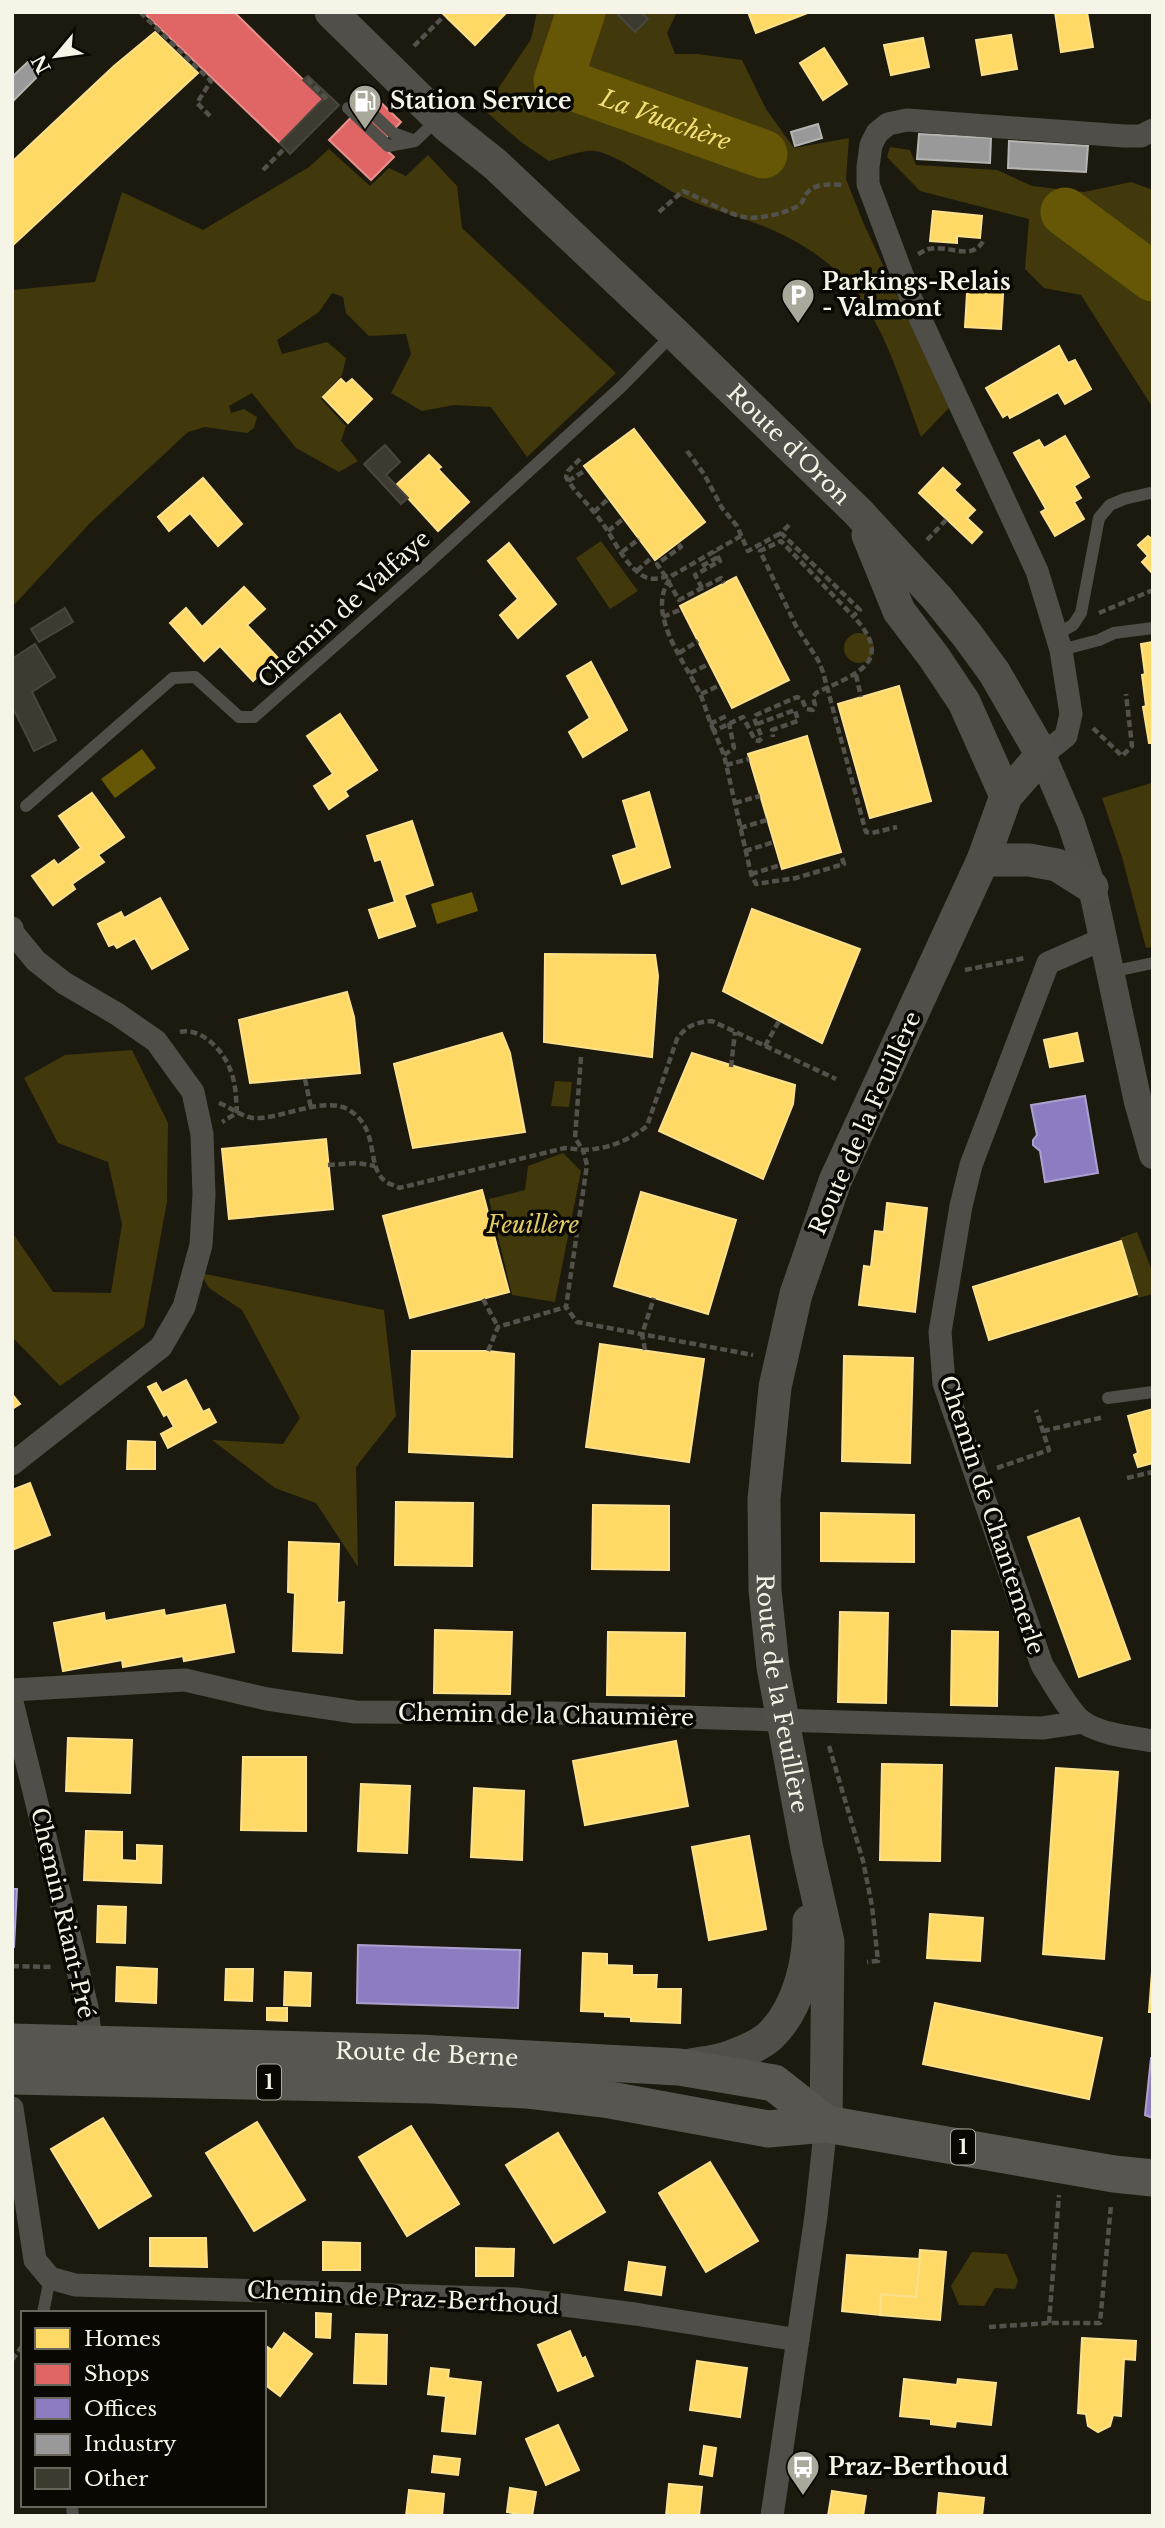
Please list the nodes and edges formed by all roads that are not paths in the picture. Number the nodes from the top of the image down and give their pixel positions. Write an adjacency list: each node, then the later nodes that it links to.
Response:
1 (331, 12): 3 (main road, Route d'Oron)
2 (353, 104): 3 (lane)
3 (439, 117): 5 (main road, Route d'Oron)
4 (1153, 130): 9 (street)
5 (674, 333): 7 (main road, Route d'Oron); 12 (lane, Chemin de Valfaye)
6 (1150, 493): 9 (lane)
7 (859, 513): 10 (main road, Route d'Oron); 11 (main road)
8 (1153, 628): 9 (lane)
9 (1059, 642): 10 (street)
10 (1042, 755): 11 (main road, Route de la Feuillère); 14 (street, Route d'Oron)
11 (1006, 796): 13 (main road, Route de la Feuillère)
12 (26, 806)
13 (984, 860): 14 (main road); 27 (main road, Route de la Feuillère)
14 (1092, 887): 16 (street, Route d'Oron)
15 (12, 928): 22 (street)
16 (1103, 939): 18 (street, Route d'Oron); 25 (street, Chemin de Chantemerle)
17 (1153, 963): 18 (lane)
18 (1110, 972): 19 (street, Route d'Oron)
19 (1153, 1155)
20 (1153, 1392): 21 (lane)
21 (1108, 1398)
22 (12, 1465)
23 (12, 1690): 25 (street, Chemin de la Chaumière)
24 (12, 1702): 29 (street, Chemin Riant-Pré)
25 (1083, 1722): 26 (street, Chemin de Chantemerle)
26 (1153, 1741)
27 (807, 1849): 30 (main road, Route de la Feuillère); 33 (main road, Route de la Feuillère)
28 (12, 2042): 29 (main road, Route de Berne / 1)
29 (91, 2044): 30 (main road, Route de Berne / 1)
30 (679, 2067): 33 (main road, Route de Berne / 1)
31 (12, 2076): 33 (main road, Route de Berne / 1)
32 (12, 2108): 35 (street)
33 (826, 2124): 34 (main road, Route de Berne / 1); 37 (street)
34 (1153, 2178)
35 (50, 2278): 36 (lane); 37 (street, Chemin de Praz-Berthoud)
36 (43, 2311)
37 (797, 2340): 38 (street)
38 (772, 2516)

